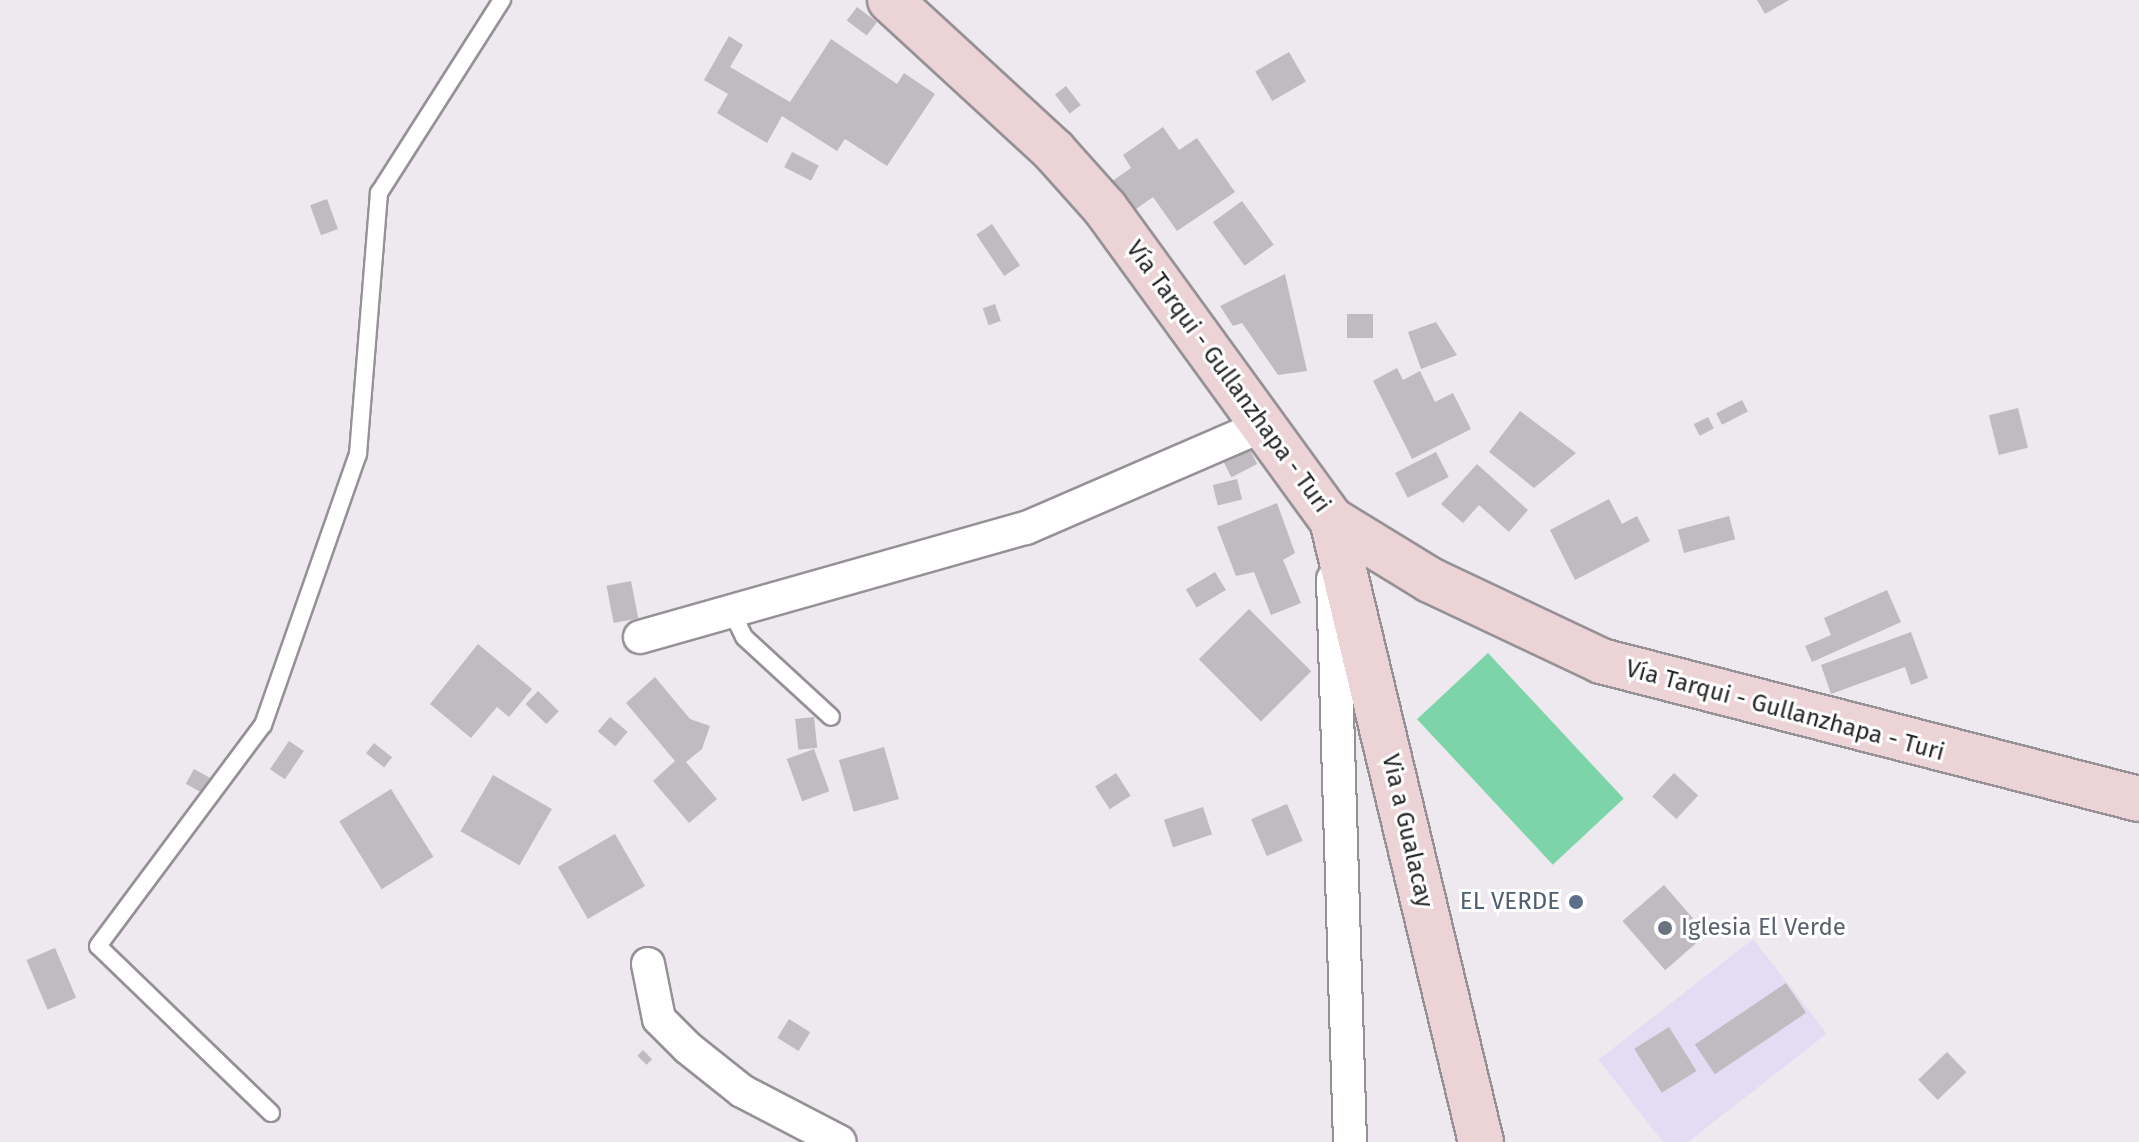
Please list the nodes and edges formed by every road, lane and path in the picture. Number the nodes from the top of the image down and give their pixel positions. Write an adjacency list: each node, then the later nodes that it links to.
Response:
1 (502, 0): 10 (lane)
2 (890, 0): 3 (main road, Vía Tarqui - Gullanzhapa - Turi)
3 (1262, 426): 4 (main road, Vía Tarqui - Gullanzhapa - Turi); 5 (street)
4 (1332, 520): 8 (main road, Vía Tarqui - Gullanzhapa - Turi); 12 (street); 13 (main road, Via a Gualacay)
5 (729, 606): 6 (street); 7 (lane)
6 (640, 637)
7 (831, 717)
8 (2139, 799)
9 (648, 964): 11 (street)
10 (271, 1113)
11 (840, 1142)
12 (1350, 1142)
13 (1481, 1142)

